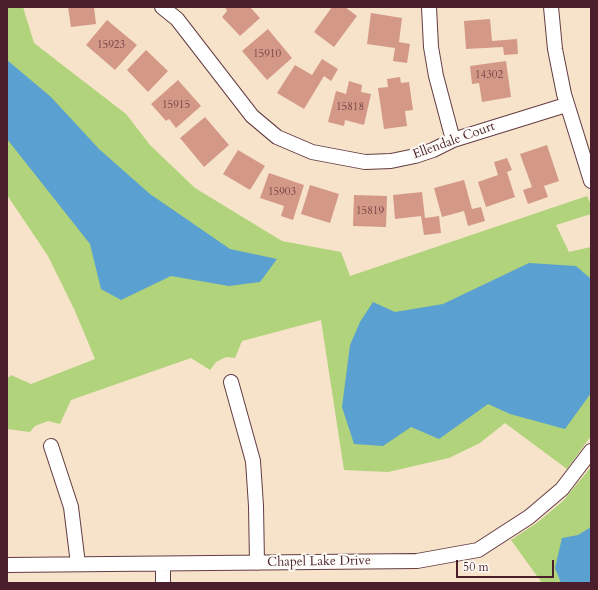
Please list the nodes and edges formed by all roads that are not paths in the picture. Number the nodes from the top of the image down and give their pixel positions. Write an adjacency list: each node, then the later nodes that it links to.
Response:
1 (162, 7): 5 (street, Ellendale Court)
2 (429, 7): 5 (street)
3 (551, 7): 4 (street)
4 (566, 105): 5 (street, Ellendale Court); 6 (street)
5 (453, 140)
6 (591, 181)
7 (231, 382): 10 (street)
8 (50, 446): 11 (street)
9 (591, 451): 10 (street, Chapel Lake Drive)
10 (256, 563): 12 (street, Chapel Lake Drive)
11 (78, 564): 12 (street, Chapel Lake Drive); 13 (street, Chapel Lake Drive)
12 (163, 564): 14 (street)
13 (7, 565)
14 (163, 583)

